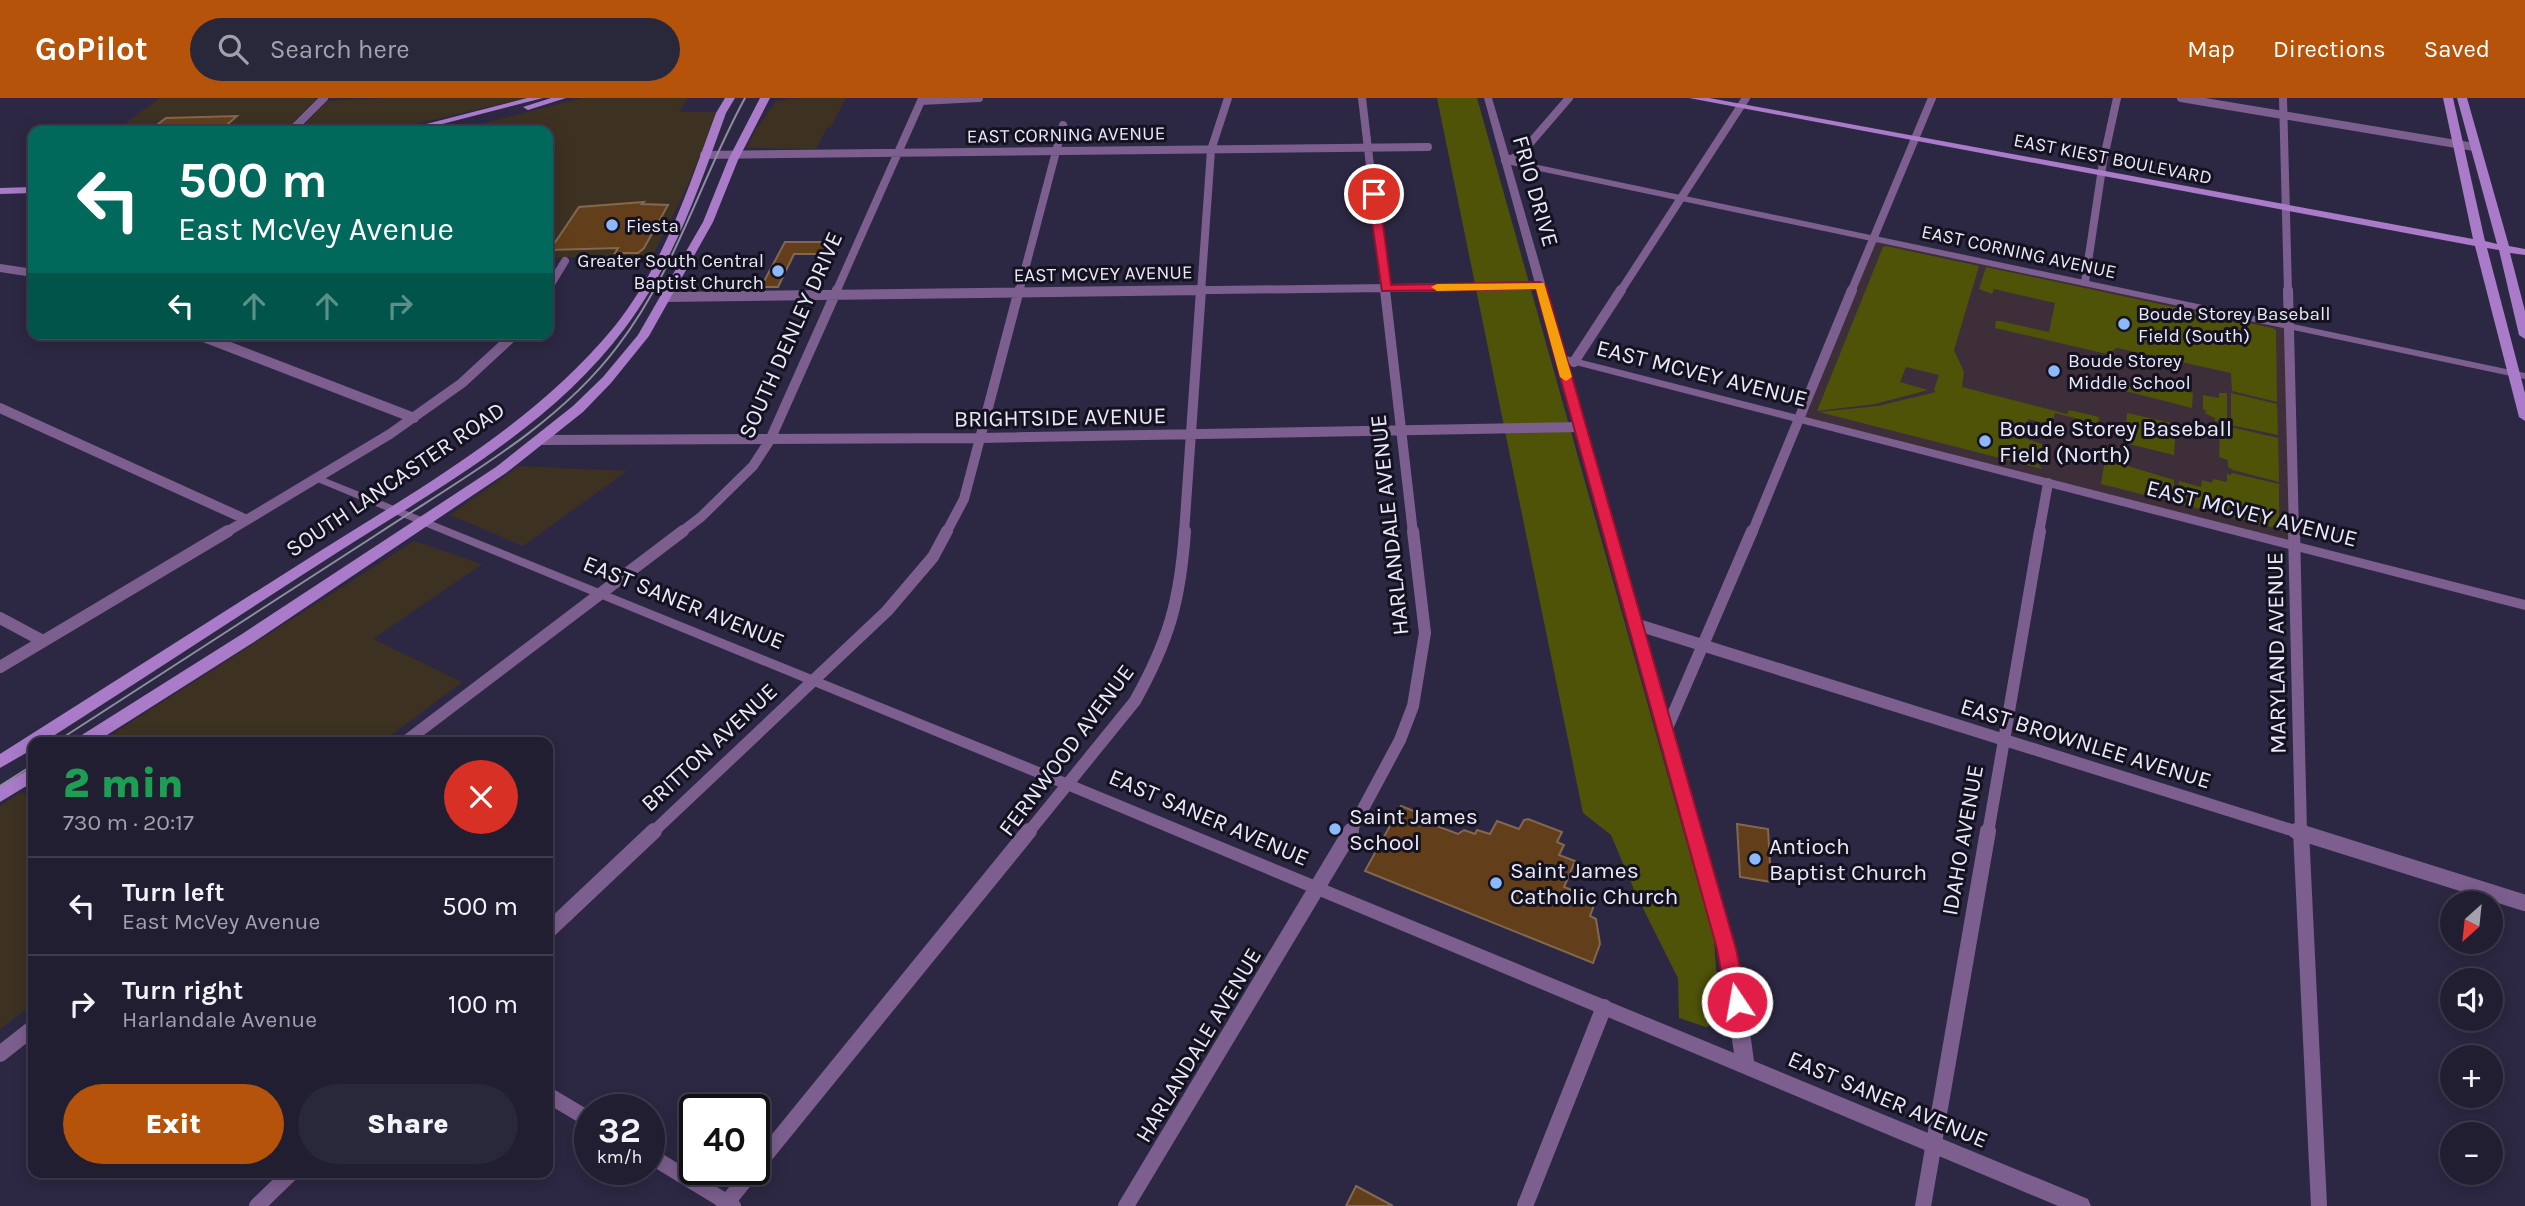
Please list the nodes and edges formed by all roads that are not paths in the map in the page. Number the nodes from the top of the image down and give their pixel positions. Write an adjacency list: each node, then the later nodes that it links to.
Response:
1 (324, 98): 21 (street)
2 (538, 98): 22 (main road)
3 (561, 98): 23 (main road)
4 (730, 98): 32 (main road, SOUTH LANCASTER ROAD)
5 (765, 98): 33 (main road)
6 (979, 98): 31 (street, SOUTH DENLEY DRIVE)
7 (1228, 98): 29 (street, FERNWOOD AVENUE)
8 (1362, 98): 28 (street, HARLANDALE AVENUE)
9 (1488, 98): 34 (street, FRIO DRIVE)
10 (1569, 98): 34 (street)
11 (1694, 98): 18 (main road, EAST KIEST BOULEVARD)
12 (1932, 98): 24 (street)
13 (2117, 98): 35 (street)
14 (2181, 98): 19 (street)
15 (2283, 98): 19 (street, MARYLAND AVENUE)
16 (2448, 98): 25 (main road)
17 (2462, 98): 27 (main road)
18 (1741, 101): 24 (main road, EAST KIEST BOULEVARD); 40 (street)
19 (2283, 115): 25 (street); 41 (street, MARYLAND AVENUE)
20 (1063, 125): 30 (street, BRITTON AVENUE)
21 (296, 126)
22 (424, 126)
23 (453, 126)
24 (1916, 136): 35 (main road, EAST KIEST BOULEVARD); 42 (street)
25 (2460, 144): 27 (street); 43 (main road)
26 (1428, 147): 28 (street, EAST CORNING AVENUE)
27 (2474, 147): 44 (main road)
28 (1368, 148): 29 (street, EAST CORNING AVENUE); 53 (street, HARLANDALE AVENUE)
29 (1212, 150): 30 (street, EAST CORNING AVENUE); 54 (street, FERNWOOD AVENUE)
30 (1056, 151): 31 (street, EAST CORNING AVENUE); 55 (street, BRITTON AVENUE)
31 (898, 153): 33 (street, EAST CORNING AVENUE); 56 (street, SOUTH DENLEY DRIVE)
32 (704, 155): 33 (street, EAST CORNING AVENUE); 76 (main road, SOUTH LANCASTER ROAD)
33 (735, 155): 57 (main road)
34 (1505, 160): 40 (street, EAST CORNING AVENUE); 52 (street, FRIO DRIVE)
35 (2103, 170): 41 (main road, EAST KIEST BOULEVARD); 51 (street)
36 (0, 181): 37 (main road)
37 (28, 181)
38 (28, 190): 39 (main road)
39 (0, 191)
40 (1681, 198): 42 (street, EAST CORNING AVENUE); 62 (street)
41 (2285, 204): 43 (main road, EAST KIEST BOULEVARD); 58 (street, MARYLAND AVENUE)
42 (1873, 238): 51 (street, EAST CORNING AVENUE); 67 (street)
43 (2479, 240): 44 (main road, EAST KIEST BOULEVARD); 63 (main road)
44 (2504, 244): 45 (main road, EAST KIEST BOULEVARD); 46 (main road, EAST KIEST BOULEVARD); 59 (main road)
45 (2525, 244)
46 (2525, 252)
47 (565, 261): 50 (street)
48 (0, 268): 49 (street)
49 (28, 272)
50 (553, 281)
51 (2085, 282): 58 (street, EAST CORNING AVENUE)
52 (1540, 286): 53 (street, EAST MCVEY AVENUE); 62 (street, FRIO DRIVE)
53 (1386, 288): 54 (street, EAST MCVEY AVENUE); 69 (street, HARLANDALE AVENUE)
54 (1203, 291): 55 (street, EAST MCVEY AVENUE); 70 (street, FERNWOOD AVENUE)
55 (1019, 293): 56 (street, EAST MCVEY AVENUE); 71 (street, BRITTON AVENUE)
56 (834, 295): 57 (street, EAST MCVEY AVENUE); 73 (street, SOUTH DENLEY DRIVE)
57 (666, 297): 72 (main road)
58 (2290, 326): 63 (street, EAST CORNING AVENUE); 79 (street, MARYLAND AVENUE)
59 (2525, 335)
60 (212, 340): 66 (street)
61 (509, 340): 66 (street)
62 (1568, 360): 67 (street, EAST MCVEY AVENUE); 68 (street, FRIO DRIVE)
63 (2520, 374): 65 (main road)
64 (0, 408): 77 (street)
65 (2525, 417)
66 (414, 418): 74 (street)
67 (1798, 419): 75 (street, EAST MCVEY AVENUE); 85 (street)
68 (1580, 427): 69 (street, BRIGHTSIDE AVENUE); 83 (street, FRIO DRIVE)
69 (1399, 430): 70 (street, BRIGHTSIDE AVENUE); 99 (street, HARLANDALE AVENUE)
70 (1193, 434): 71 (street, BRIGHTSIDE AVENUE); 96 (street, FERNWOOD AVENUE)
71 (981, 438): 73 (street, BRIGHTSIDE AVENUE); 87 (street, BRITTON AVENUE)
72 (542, 440): 73 (street, BRIGHTSIDE AVENUE); 78 (main road)
73 (770, 440): 80 (street, SOUTH DENLEY DRIVE)
74 (316, 479): 76 (street, EAST SANER AVENUE); 77 (street)
75 (2048, 482): 79 (street, EAST MCVEY AVENUE); 92 (street, IDAHO AVENUE)
76 (393, 511): 78 (street, EAST SANER AVENUE); 89 (main road, SOUTH LANCASTER ROAD)
77 (247, 520): 84 (street)
78 (422, 522): 80 (street, EAST SANER AVENUE); 90 (main road)
79 (2295, 546): 81 (street, EAST MCVEY AVENUE); 98 (street, MARYLAND AVENUE)
80 (599, 594): 87 (street, EAST SANER AVENUE); 91 (street, SOUTH DENLEY DRIVE)
81 (2525, 605)
82 (0, 618): 84 (street)
83 (1635, 624): 85 (street, EAST BROWNLEE AVENUE); 88 (street, FRIO DRIVE)
84 (43, 641): 86 (street)
85 (1705, 645): 88 (street); 92 (street, EAST BROWNLEE AVENUE)
86 (0, 667)
87 (812, 681): 96 (street, EAST SANER AVENUE); 101 (street, BRITTON AVENUE)
88 (1664, 733): 105 (street, FRIO DRIVE)
89 (39, 737)
90 (91, 737)
91 (412, 737)
92 (2003, 739): 98 (street, EAST BROWNLEE AVENUE); 108 (street, IDAHO AVENUE)
93 (28, 744): 94 (main road, SOUTH LANCASTER ROAD)
94 (0, 762)
95 (28, 780): 97 (main road)
96 (1069, 785): 99 (street, EAST SANER AVENUE); 111 (street, FERNWOOD AVENUE)
97 (0, 795)
98 (2301, 831): 100 (street, EAST BROWNLEE AVENUE); 117 (street, MARYLAND AVENUE)
99 (1317, 888): 102 (street, EAST SANER AVENUE); 113 (street, HARLANDALE AVENUE)
100 (2525, 903)
101 (553, 926)
102 (1604, 1007): 105 (street, EAST SANER AVENUE); 114 (street)
103 (28, 1032): 104 (street)
104 (0, 1054)
105 (1745, 1066): 108 (street, EAST SANER AVENUE)
106 (553, 1098): 107 (street)
107 (574, 1110)
108 (1933, 1145): 115 (street, IDAHO AVENUE); 116 (street, EAST SANER AVENUE)
109 (665, 1166): 111 (street)
110 (286, 1178): 112 (street)
111 (728, 1205)
112 (257, 1206)
113 (1125, 1206)
114 (1525, 1206)
115 (1923, 1206)
116 (2081, 1206)
117 (2319, 1206)

